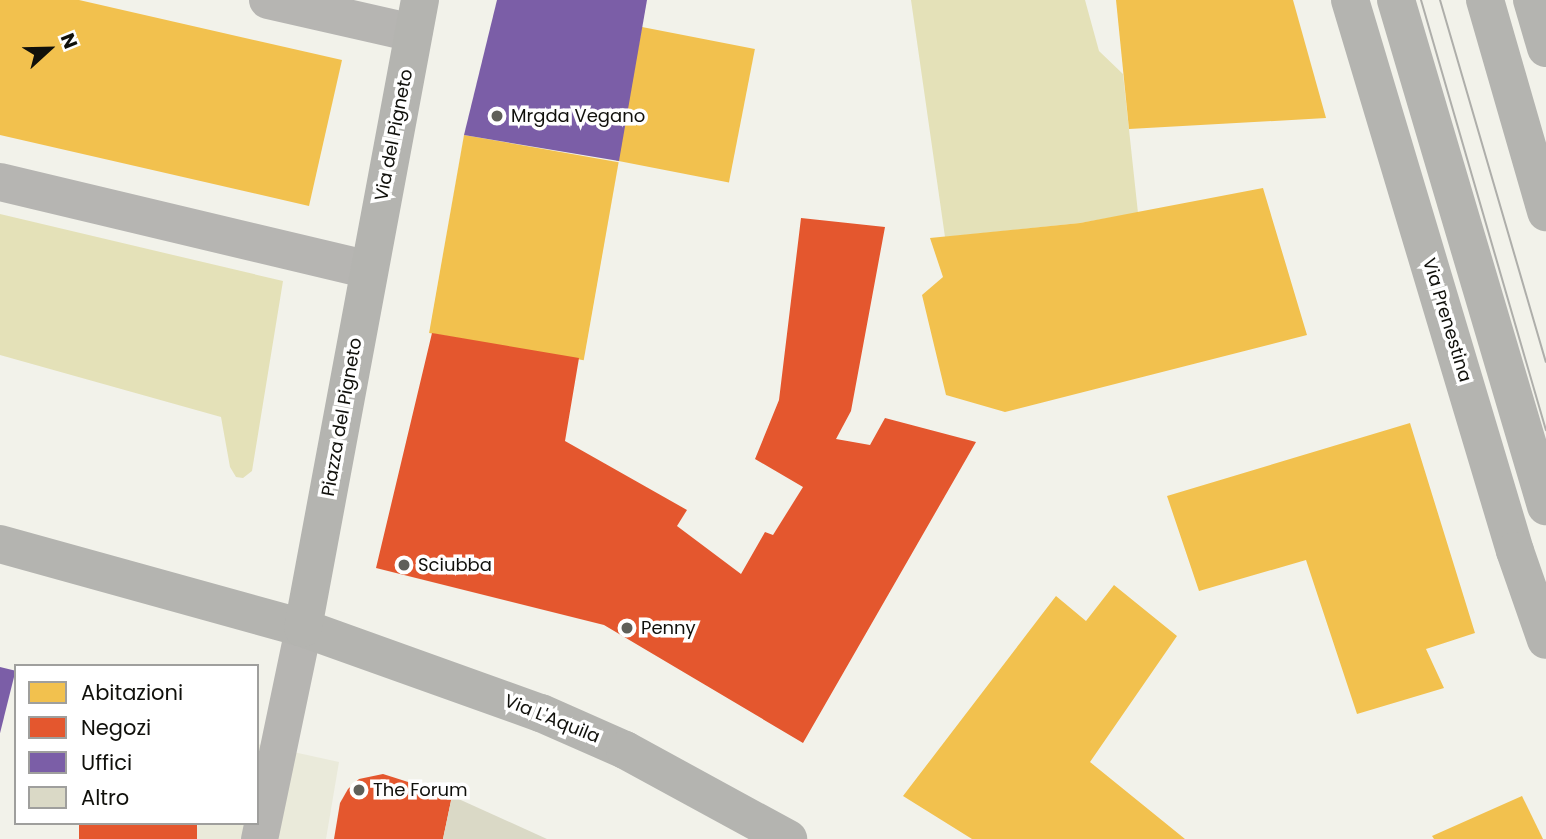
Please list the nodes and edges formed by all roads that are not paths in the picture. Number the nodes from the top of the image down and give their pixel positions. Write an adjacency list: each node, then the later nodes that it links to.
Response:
1 (268, 0): 6 (street)
2 (1350, 0): 14 (main road, Via Prenestina)
3 (1396, 0): 11 (main road)
4 (1485, 0): 9 (main road)
5 (1532, 0): 7 (main road)
6 (416, 17): 10 (main road, Via del Pigneto)
7 (1546, 48)
8 (0, 182): 10 (street)
9 (1546, 212)
10 (369, 271): 13 (main road, Piazza del Pigneto)
11 (1546, 506)
12 (0, 544): 13 (main road)
13 (303, 628): 15 (street); 16 (main road, Via L'Aquila)
14 (1546, 640)
15 (259, 839)
16 (788, 839)

